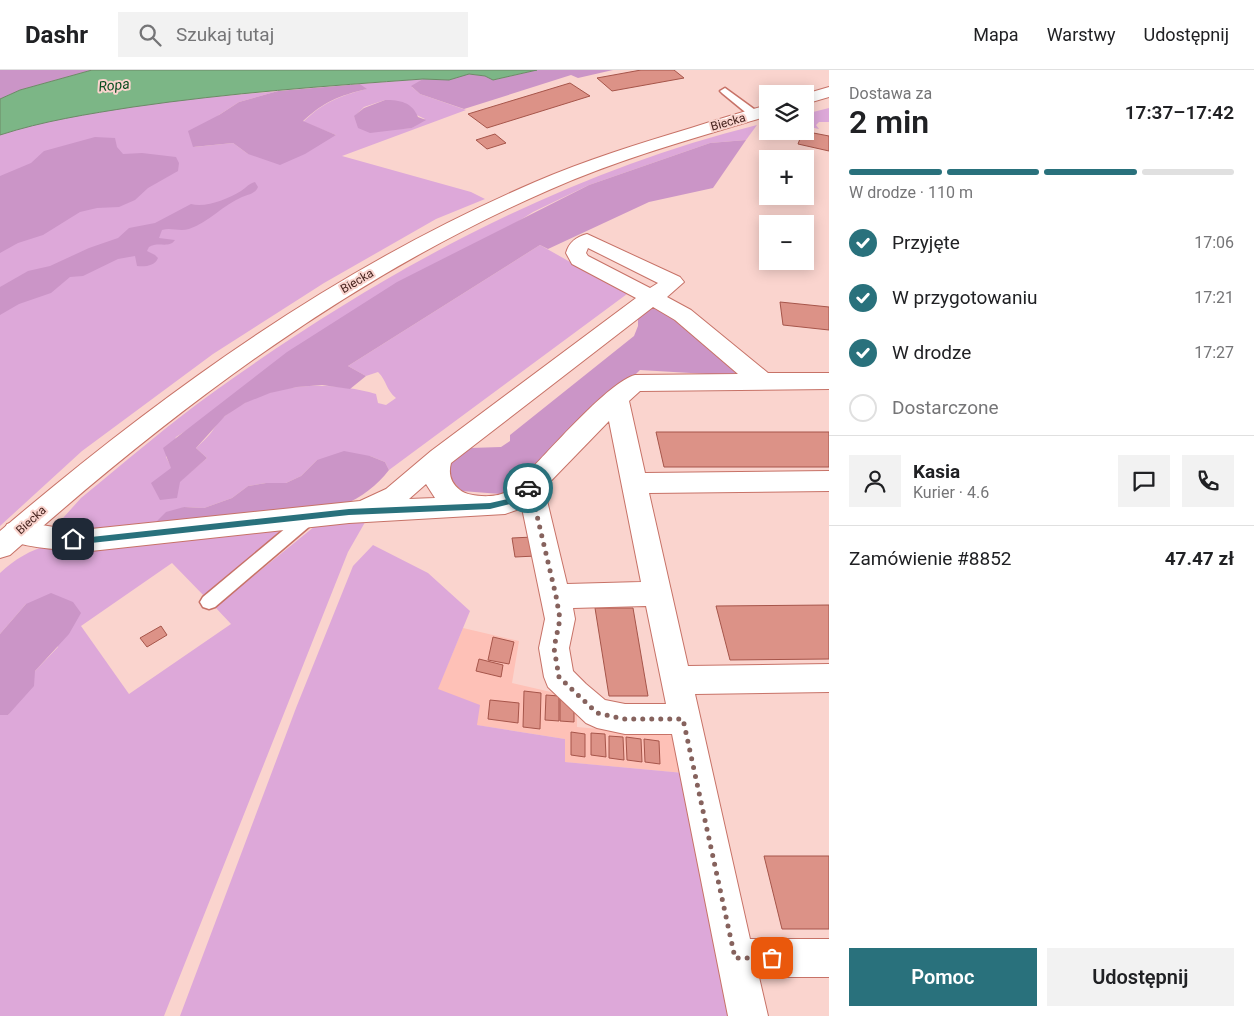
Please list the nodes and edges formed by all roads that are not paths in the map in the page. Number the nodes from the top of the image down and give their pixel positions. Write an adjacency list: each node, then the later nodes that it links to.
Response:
1 (725, 91): 4 (lane)
2 (829, 92): 3 (street)
3 (814, 96)
4 (759, 111)
5 (759, 113): 16 (street, Biecka)
6 (762, 381): 7 (street); 8 (street); 9 (street)
7 (829, 381)
8 (616, 398): 11 (street); 12 (street)
9 (440, 458): 13 (street); 14 (street)
10 (829, 481): 11 (street)
11 (633, 483): 17 (street)
12 (530, 486): 13 (street); 18 (street)
13 (468, 507): 14 (street)
14 (349, 512): 15 (street)
15 (311, 516): 16 (street); 19 (lane)
16 (9, 540)
17 (656, 594): 18 (street); 21 (street)
18 (556, 596): 22 (street)
19 (209, 602)
20 (829, 678): 21 (street)
21 (675, 680): 22 (street)
22 (683, 719): 23 (street)
23 (735, 958): 24 (street); 25 (street)
24 (829, 958)
25 (748, 1016)

